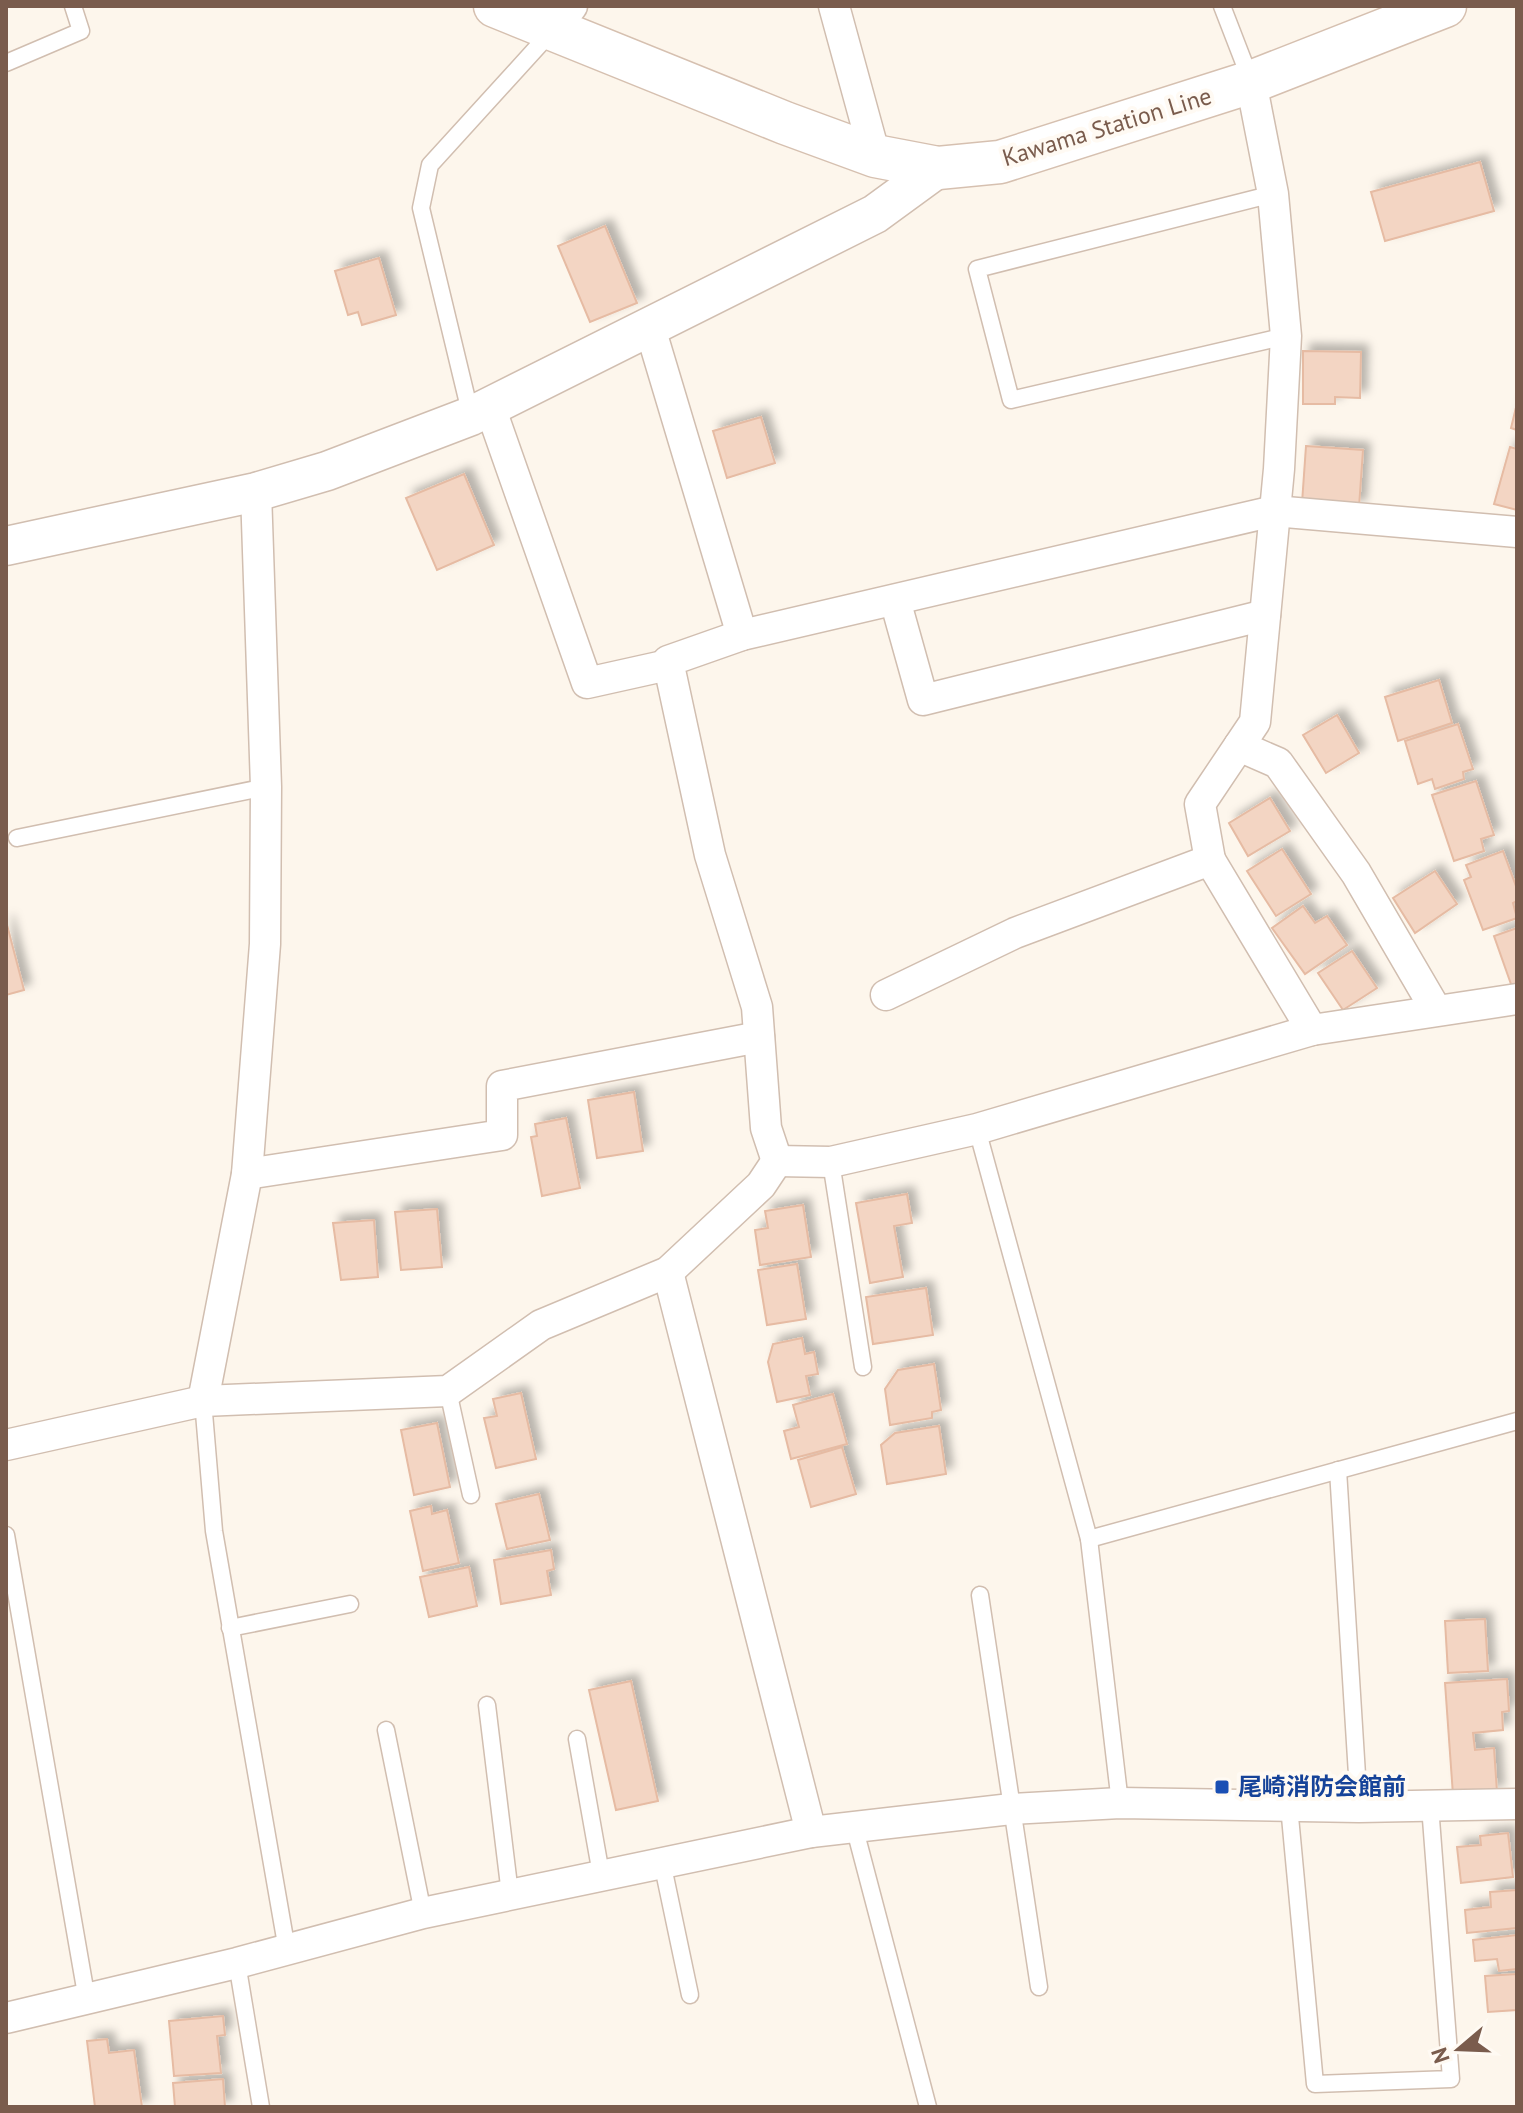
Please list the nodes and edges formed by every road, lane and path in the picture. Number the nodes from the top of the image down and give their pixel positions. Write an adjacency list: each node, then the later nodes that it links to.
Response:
1 (73, 6): 7 (lane)
2 (495, 6): 6 (main road, Kawama Station Line)
3 (834, 6): 9 (street)
4 (1222, 6): 8 (lane)
5 (1445, 6): 8 (main road, Kawama Station Line)
6 (563, 17): 9 (main road, Kawama Station Line); 14 (lane)
7 (6, 63)
8 (1251, 82): 10 (main road, Kawama Station Line); 11 (street)
9 (875, 156): 10 (main road, Kawama Station Line)
10 (938, 168): 12 (street)
11 (1273, 194): 13 (street); 13 (lane)
12 (650, 328): 14 (street); 21 (street)
13 (1286, 336): 16 (street)
14 (481, 412): 15 (street); 22 (street)
15 (256, 492): 18 (street); 24 (street)
16 (1274, 511): 17 (street); 19 (street); 20 (street)
17 (1517, 532)
18 (6, 546)
19 (895, 600): 20 (street); 21 (street)
20 (1265, 615): 23 (street)
21 (742, 635): 22 (street)
22 (668, 665): 31 (street)
23 (1239, 746): 26 (street); 29 (street)
24 (266, 787): 25 (lane); 35 (street)
25 (17, 838)
26 (1210, 860): 27 (street); 30 (street)
27 (886, 995)
28 (1517, 999): 29 (street)
29 (1436, 1010): 30 (street)
30 (1312, 1030): 32 (street)
31 (759, 1037): 33 (street); 35 (street)
32 (977, 1129): 34 (street); 45 (lane)
33 (777, 1161): 34 (street); 36 (street)
34 (831, 1162): 37 (lane)
35 (247, 1174): 39 (street)
36 (668, 1272): 38 (street); 59 (street)
37 (863, 1367)
38 (448, 1391): 39 (street); 43 (lane)
39 (203, 1401): 41 (street); 48 (lane)
40 (1517, 1421): 42 (lane)
41 (6, 1445)
42 (1338, 1470): 45 (lane); 56 (lane)
43 (471, 1495)
44 (6, 1535): 68 (lane)
45 (1089, 1539): 52 (lane)
46 (980, 1595): 57 (lane)
47 (350, 1604): 48 (lane)
48 (230, 1628): 64 (lane)
49 (487, 1705): 62 (lane)
50 (386, 1730): 63 (lane)
51 (577, 1739): 61 (lane)
52 (1120, 1803): 54 (street); 57 (street)
53 (1517, 1804): 55 (street)
54 (1289, 1806): 55 (lane); 56 (street)
55 (1430, 1806): 56 (street)
56 (1359, 1807)
57 (1011, 1809): 58 (street); 66 (lane)
58 (854, 1826): 59 (street); 71 (lane)
59 (811, 1832): 60 (street)
60 (662, 1862): 61 (street); 67 (lane)
61 (601, 1874): 62 (street)
62 (510, 1894): 63 (street)
63 (423, 1913): 64 (street)
64 (287, 1950): 65 (street)
65 (237, 1963): 68 (street); 70 (lane)
66 (1039, 1987)
67 (690, 1995)
68 (87, 2000): 69 (street)
69 (6, 2018)
70 (261, 2107)
71 (928, 2107)

